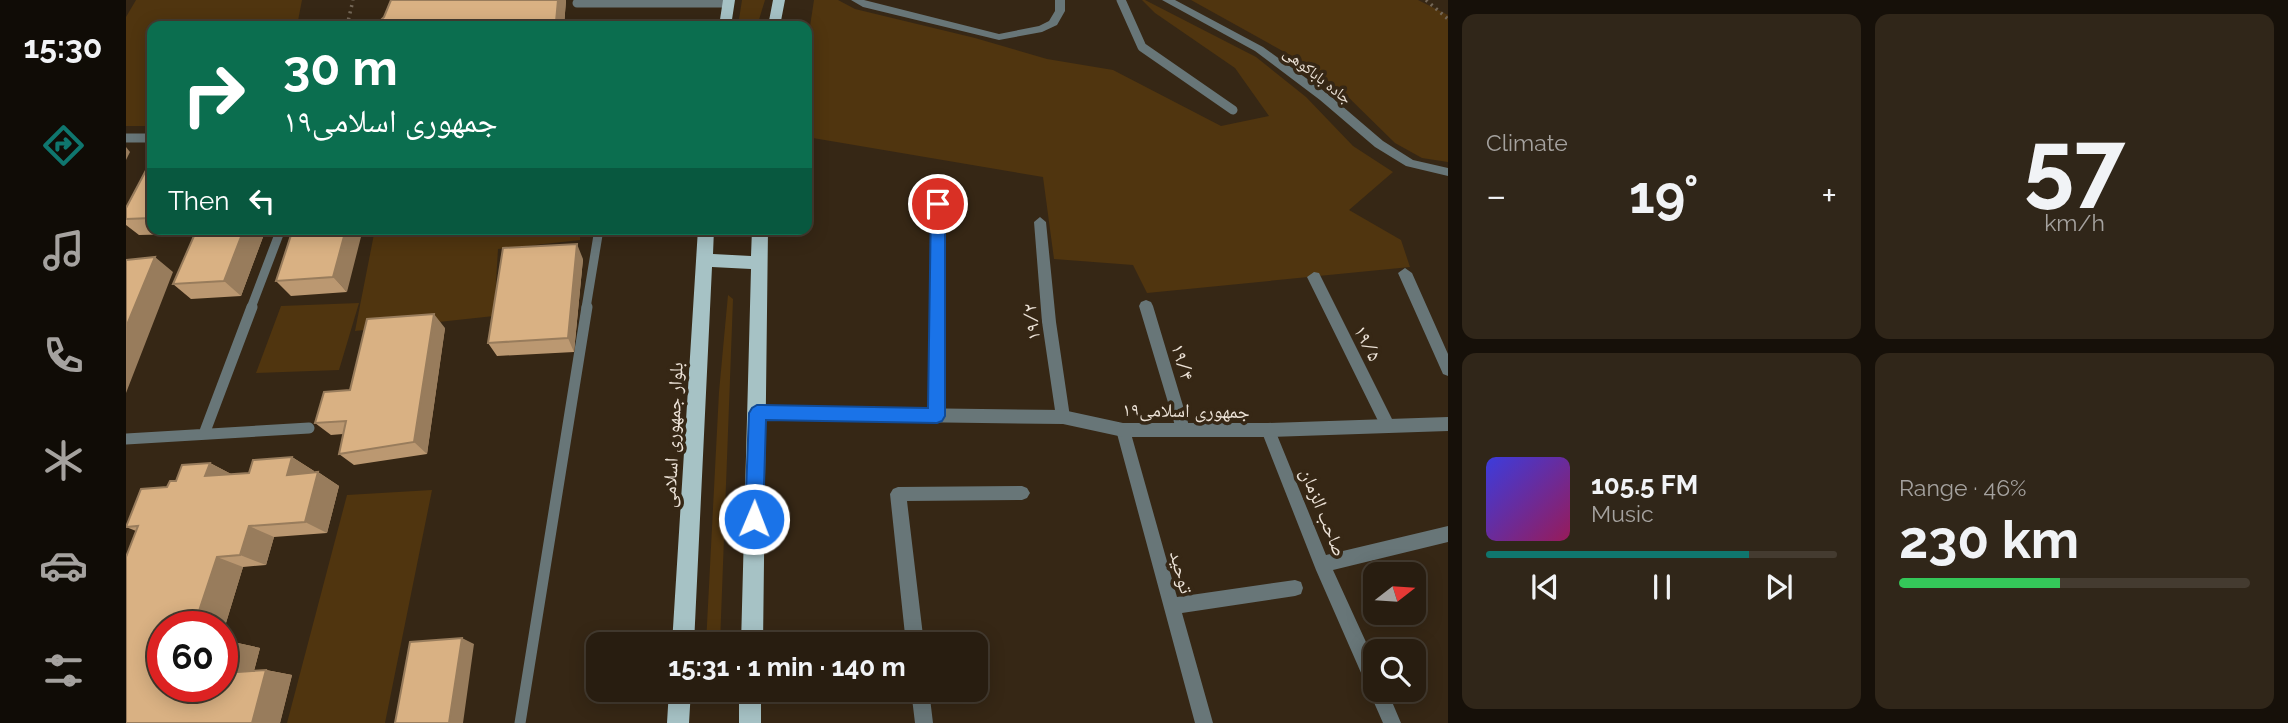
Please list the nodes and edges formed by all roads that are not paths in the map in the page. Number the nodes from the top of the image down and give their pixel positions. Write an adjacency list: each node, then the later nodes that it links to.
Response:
1 (779, 0): 9 (main road)
2 (856, 0): 3 (street)
3 (1060, 0)
4 (1121, 0): 10 (lane)
5 (1167, 0): 13 (street, جاده باباکوهی)
6 (729, 1): 7 (lane); 8 (main road)
7 (577, 3)
8 (726, 21)
9 (775, 21)
10 (1233, 110)
11 (126, 138): 12 (lane)
12 (147, 138)
13 (1448, 172)
14 (938, 204): 27 (street)
15 (1040, 222): 28 (street, ۱۹/۲)
16 (279, 235): 35 (lane)
17 (598, 235): 50 (lane)
18 (706, 235): 20 (main road, بلوار جمهوری اسلامی)
19 (760, 235): 21 (main road)
20 (704, 260): 21 (main road); 42 (main road, بلوار جمهوری اسلامی)
21 (759, 263): 26 (main road)
22 (1405, 272): 25 (street)
23 (1314, 277): 30 (street, ۱۹/۵)
24 (1146, 306): 32 (street, ۱۹/۴)
25 (1448, 370)
26 (757, 413): 27 (street, جمهوری اسلامی۱۹); 43 (main road)
27 (937, 416): 28 (street, جمهوری اسلامی۱۹)
28 (1063, 417): 33 (street, جمهوری اسلامی۱۹)
29 (1448, 424): 30 (street, جمهوری اسلامی۱۹)
30 (1388, 426): 34 (street, جمهوری اسلامی۱۹)
31 (309, 428): 35 (lane)
32 (1183, 429): 33 (street, جمهوری اسلامی۱۹); 34 (street, جمهوری اسلامی۱۹)
33 (1123, 430): 41 (street, توحید)
34 (1268, 430): 39 (street, صاحب الزمان)
35 (204, 434): 36 (lane)
36 (127, 442)
37 (1022, 493): 44 (street)
38 (1448, 534): 39 (street)
39 (1322, 564): 45 (street, صاحب الزمان)
40 (1295, 588): 41 (street)
41 (1170, 606): 54 (street, توحید)
42 (684, 632)
43 (751, 632)
44 (914, 632)
45 (1363, 656)
46 (679, 702): 51 (main road)
47 (750, 702): 52 (main road)
48 (921, 702): 53 (street)
49 (1383, 702): 55 (street, صاحب الزمان)
50 (520, 723)
51 (678, 723)
52 (750, 723)
53 (923, 723)
54 (1205, 723)
55 (1392, 723)

